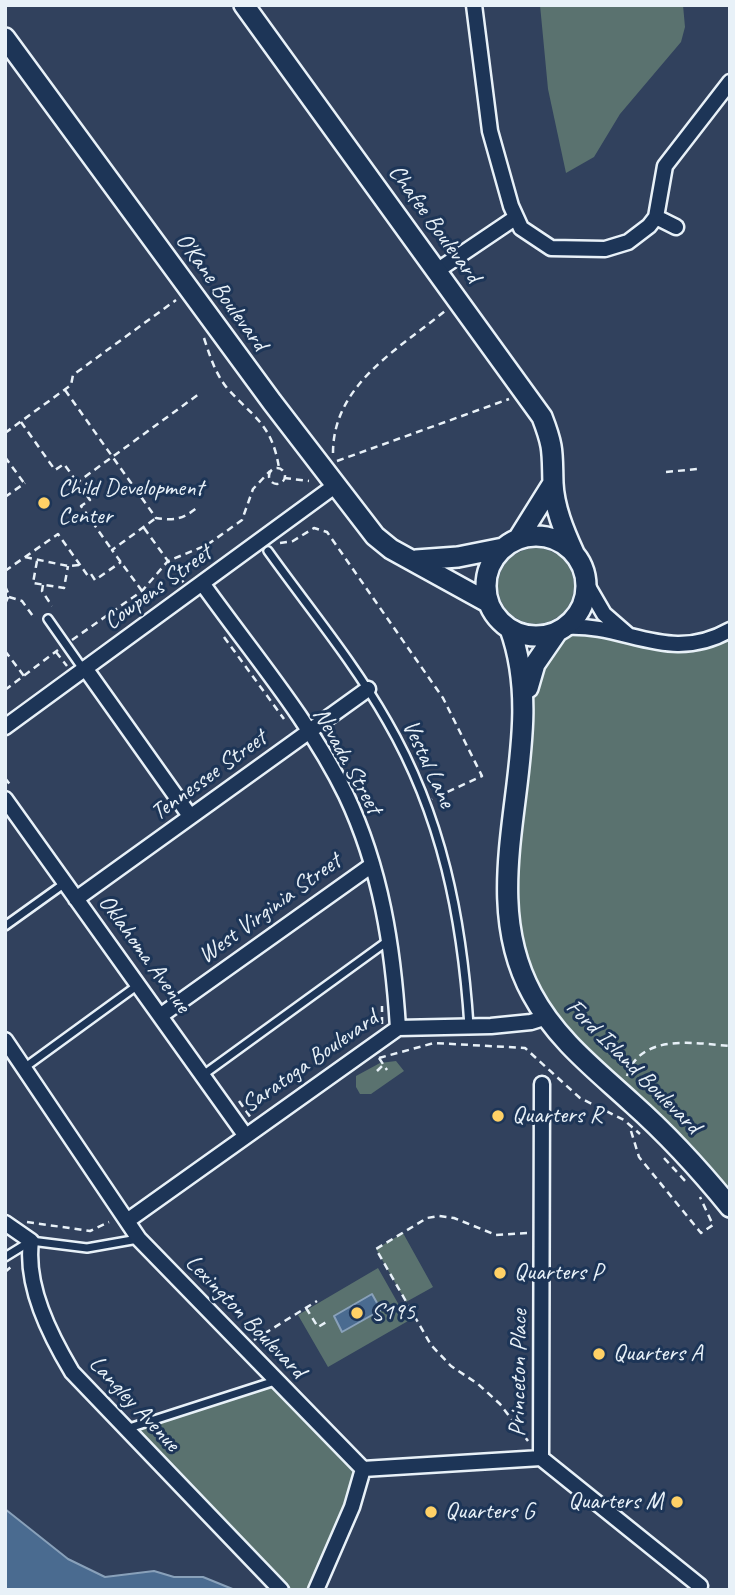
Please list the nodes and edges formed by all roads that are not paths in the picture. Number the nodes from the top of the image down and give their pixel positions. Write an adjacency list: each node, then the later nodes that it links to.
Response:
1 (244, 5): 8 (street, Chafee Boulevard)
2 (474, 5): 6 (street)
3 (5, 38): 10 (street, O'Kane Boulevard)
4 (730, 82): 5 (street)
5 (656, 216): 6 (street); 7 (street)
6 (515, 218): 8 (street)
7 (676, 227)
8 (438, 270): 9 (street, Chafee Boulevard)
9 (553, 483): 11 (street); 13 (street, Chafee Boulevard)
10 (337, 485): 14 (street, O'Kane Boulevard); 15 (street, Cowpens Street)
11 (510, 544): 13 (street); 14 (street); 17 (street)
12 (268, 551): 24 (lane, Vestal Lane)
13 (574, 553): 16 (street)
14 (411, 560): 17 (street, O'Kane Boulevard)
15 (202, 583): 23 (street, Cowpens Street); 27 (street, Nevada Street)
16 (586, 583): 20 (street); 22 (street)
17 (489, 603): 19 (street)
18 (48, 619): 23 (lane)
19 (510, 629): 20 (street); 25 (street, Ford Island Boulevard)
20 (561, 629): 22 (street); 25 (street, Ford Island Boulevard)
21 (730, 630): 22 (street)
22 (631, 637)
23 (79, 669): 26 (street, Cowpens Street); 29 (street)
24 (368, 689): 27 (street, Tennessee Street); 38 (lane, Vestal Lane)
25 (524, 702): 37 (street, Ford Island Boulevard)
26 (5, 727)
27 (303, 736): 29 (street, Tennessee Street); 30 (street, Nevada Street)
28 (5, 799): 31 (street, Oklahoma Avenue)
29 (190, 816): 32 (street, Tennessee Street)
30 (372, 865): 34 (street, Nevada Street); 36 (street, West Virginia Street)
31 (65, 883): 32 (street, Oklahoma Avenue); 33 (lane)
32 (76, 899): 35 (street, Oklahoma Avenue)
33 (5, 926)
34 (389, 939): 39 (street, Nevada Street); 43 (lane)
35 (138, 984): 36 (street, Oklahoma Avenue); 42 (lane)
36 (160, 1016): 43 (street, Oklahoma Avenue)
37 (547, 1017): 38 (street, Saratoga Boulevard); 46 (street, Ford Island Boulevard)
38 (469, 1026): 39 (street, Saratoga Boulevard)
39 (398, 1028): 45 (street, Saratoga Boulevard)
40 (5, 1040): 41 (street, Lexington Boulevard)
41 (10, 1057): 42 (street, Lexington Boulevard)
42 (24, 1068): 47 (street, Lexington Boulevard)
43 (203, 1075): 45 (street, Oklahoma Avenue)
44 (542, 1084): 54 (street, Princeton Place)
45 (245, 1135): 47 (street, Saratoga Boulevard)
46 (730, 1207)
47 (127, 1221): 49 (street, Lexington Boulevard)
48 (13, 1222): 50 (street)
49 (139, 1239): 50 (lane); 52 (street, Lexington Boulevard)
50 (31, 1241): 51 (lane); 53 (street, Langley Avenue)
51 (5, 1257)
52 (275, 1381): 53 (lane); 55 (street, Lexington Boulevard)
53 (125, 1430): 57 (street, Langley Avenue)
54 (541, 1458): 55 (street); 56 (street, Princeton Place)
55 (363, 1469): 58 (street)
56 (696, 1588): 59 (street, Princeton Place)
57 (281, 1590)
58 (316, 1590)
59 (715, 1590)

